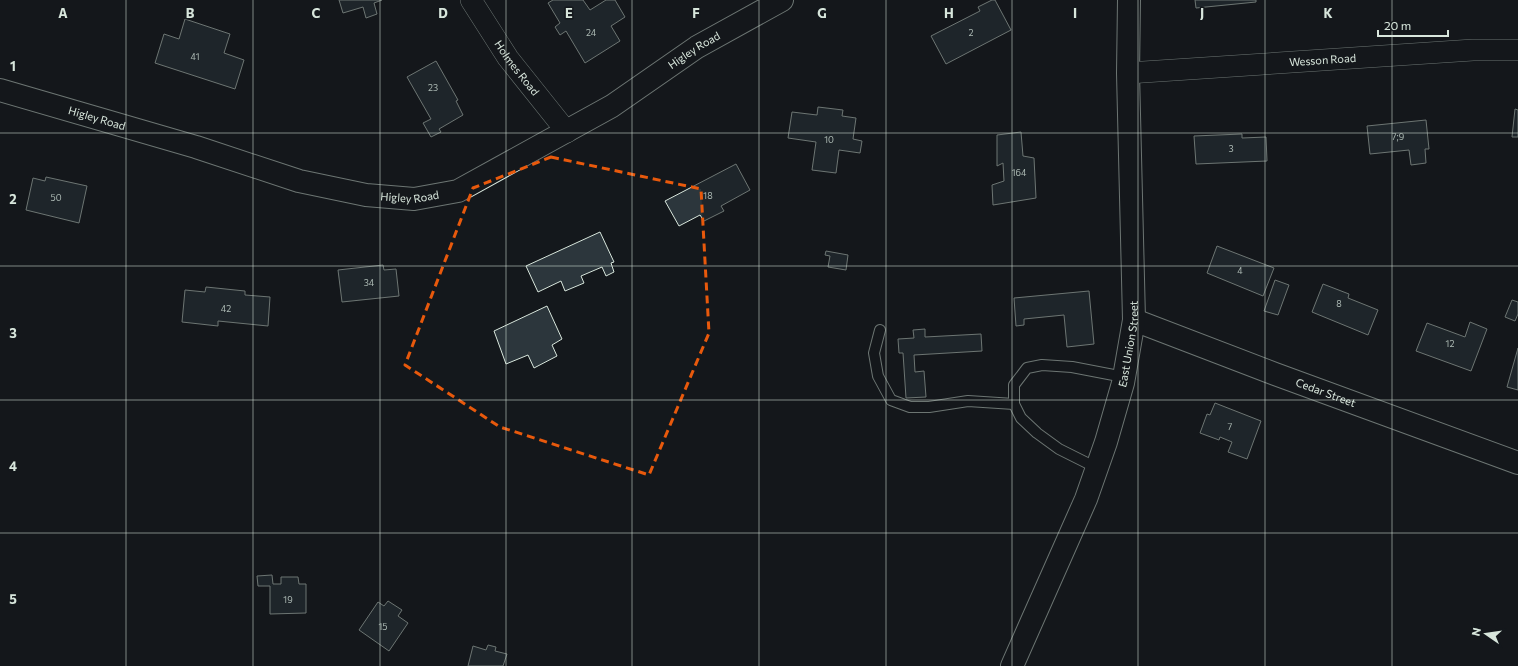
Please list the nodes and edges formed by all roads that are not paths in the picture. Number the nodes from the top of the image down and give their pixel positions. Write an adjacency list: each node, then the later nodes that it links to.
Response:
1 (471, 0): 7 (street, Holmes Road)
2 (782, 0): 7 (street, Higley Road)
3 (1129, 0): 5 (street, East Union Street)
4 (1518, 50): 5 (street, Wesson Road)
5 (1128, 73): 8 (street, East Union Street)
6 (0, 90): 7 (street, Higley Road)
7 (567, 132)
8 (1134, 320): 10 (street, East Union Street); 12 (street, Cedar Street)
9 (880, 330): 11 (lane)
10 (1124, 377): 11 (lane); 13 (street, East Union Street)
11 (1014, 404): 13 (lane)
12 (1518, 463)
13 (1097, 468): 14 (street, East Union Street)
14 (1012, 666)

